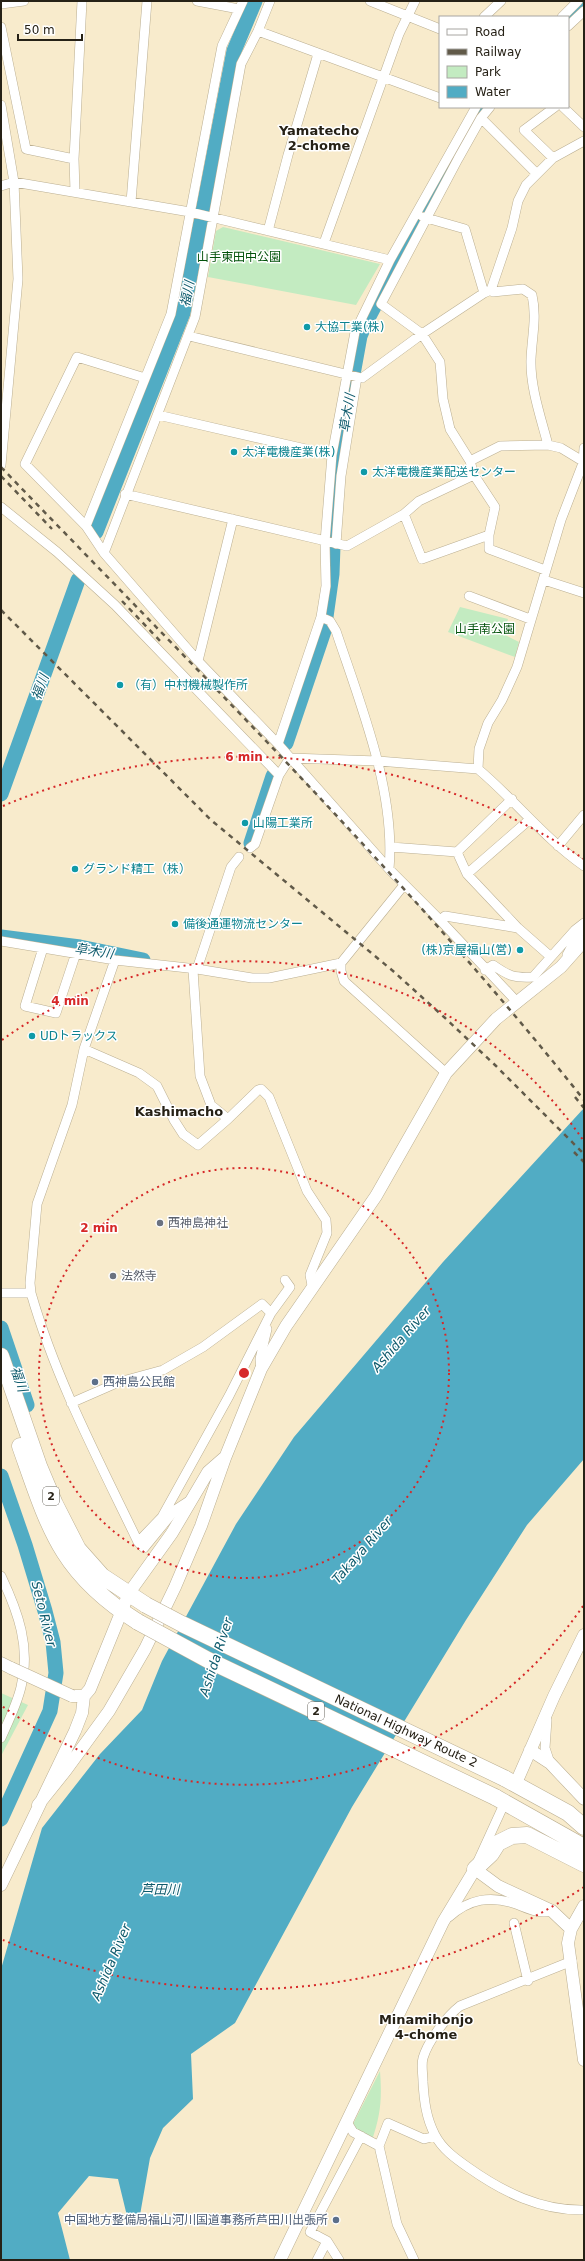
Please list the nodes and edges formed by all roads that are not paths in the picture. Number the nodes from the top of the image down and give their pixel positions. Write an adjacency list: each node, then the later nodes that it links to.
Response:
1 (24, 1): 10 (street)
2 (82, 1): 32 (street)
3 (147, 1): 37 (street)
4 (197, 1): 11 (street)
5 (270, 1): 19 (street)
6 (370, 1): 13 (street)
7 (415, 1): 13 (street)
8 (501, 1): 14 (street)
9 (578, 1): 15 (street)
10 (1, 4)
11 (241, 5): 38 (street)
12 (584, 11): 16 (street)
13 (407, 16): 18 (street); 21 (street)
14 (485, 16)
15 (563, 16)
16 (569, 25)
17 (1, 27): 32 (street)
18 (439, 30)
19 (258, 31): 20 (street); 40 (street)
20 (318, 54): 21 (street); 41 (street)
21 (383, 77): 22 (street); 42 (street)
22 (439, 98)
23 (1, 105): 34 (street)
24 (472, 108): 39 (street)
25 (489, 108): 28 (street)
26 (554, 108): 31 (street)
27 (564, 108): 29 (street)
28 (481, 118): 33 (street); 39 (street)
29 (584, 128)
30 (584, 141): 31 (street)
31 (553, 158): 33 (street)
32 (74, 159): 36 (street)
33 (536, 173): 44 (street)
34 (13, 182): 35 (street); 36 (street); 50 (street)
35 (1, 186)
36 (75, 192): 37 (street)
37 (131, 202): 38 (street)
38 (192, 213): 40 (street); 49 (street)
39 (421, 216): 43 (street); 44 (street); 45 (street)
40 (211, 217): 41 (street); 47 (street)
41 (268, 230): 42 (street)
42 (324, 243): 43 (street)
43 (390, 260): 45 (street)
44 (487, 292): 46 (street); 52 (street)
45 (376, 302): 46 (street); 48 (street)
46 (422, 334): 48 (street); 55 (street)
47 (189, 336): 48 (street); 51 (street)
48 (352, 376): 54 (street); 65 (street)
49 (145, 378): 63 (street); 63 (street)
50 (4, 414): 57 (street)
51 (158, 416): 54 (street); 59 (street)
52 (548, 446): 55 (street); 56 (street)
53 (584, 448): 56 (street)
54 (332, 455): 65 (street)
55 (470, 461): 58 (street)
56 (583, 462): 67 (street)
57 (1, 465)
58 (474, 475): 61 (street); 64 (street)
59 (126, 494): 62 (street); 66 (street)
60 (1, 507): 78 (street)
61 (404, 514): 64 (street); 65 (street)
62 (233, 519): 65 (street); 73 (street)
63 (86, 526): 66 (street)
64 (489, 535): 67 (street)
65 (331, 543): 71 (street)
66 (104, 553): 73 (street)
67 (546, 570): 68 (street)
68 (544, 580): 69 (street); 72 (street)
69 (584, 593)
70 (469, 596): 72 (street)
71 (324, 618): 74 (street); 76 (street)
72 (530, 619): 77 (street)
73 (198, 661): 74 (street)
74 (278, 744): 75 (street)
75 (290, 758): 76 (street); 78 (street); 88 (street)
76 (378, 761): 77 (street); 83 (street)
77 (478, 769): 79 (street)
78 (279, 775): 84 (street)
79 (512, 800): 81 (street); 85 (street)
80 (584, 815): 82 (street)
81 (530, 820): 82 (street); 89 (street)
82 (558, 846): 87 (street)
83 (391, 847): 85 (street); 88 (street)
84 (250, 848)
85 (457, 852): 89 (street)
86 (239, 857): 102 (street)
87 (584, 866)
88 (389, 869): 90 (street)
89 (467, 874): 93 (street)
90 (404, 885): 91 (street); 100 (street)
91 (440, 920): 93 (street); 103 (street)
92 (584, 923): 98 (street); 101 (street)
93 (518, 928): 98 (street)
94 (1, 941): 96 (street)
95 (584, 941): 101 (street)
96 (42, 948): 97 (street); 97 (street)
97 (76, 953): 99 (street)
98 (551, 957): 103 (street)
99 (115, 960): 102 (street); 105 (street)
100 (342, 963): 102 (street); 106 (street)
101 (561, 967): 104 (street)
102 (195, 969): 107 (street)
103 (485, 970): 104 (street)
104 (518, 1003): 106 (street)
105 (84, 1049): 107 (street); 111 (street)
106 (446, 1073): 109 (street)
107 (228, 1119): 109 (street)
108 (285, 1280): 112 (street)
109 (312, 1285): 114 (street)
110 (1, 1293): 111 (street)
111 (32, 1293): 116 (street)
112 (270, 1313): 114 (street); 116 (street); 119 (street)
113 (1, 1356): 121 (highway, National Highway Route 2 / 2)
114 (261, 1369): 117 (street)
115 (1, 1390): 122 (highway, National Highway Route 2 / 2)
116 (71, 1403): 119 (street)
117 (225, 1458): 118 (street); 130 (street)
118 (195, 1497): 119 (street); 121 (street)
119 (138, 1542)
120 (1, 1576): 127 (street)
121 (130, 1594): 122 (street); 132 (highway, National Highway Route 2 / 2, bridge)
122 (122, 1612): 125 (street); 133 (highway, National Highway Route 2 / 2, bridge)
123 (584, 1635): 126 (street)
124 (6, 1665): 125 (street, bridge)
125 (78, 1696): 128 (street)
126 (554, 1696): 129 (street); 131 (street)
127 (1, 1738)
128 (70, 1740): 130 (street); 135 (street)
129 (530, 1750): 131 (street); 132 (street)
130 (74, 1760): 135 (street)
131 (550, 1763): 134 (street)
132 (510, 1780): 136 (highway, National Highway Route 2 / 2)
133 (500, 1799): 137 (highway, National Highway Route 2 / 2); 139 (street)
134 (584, 1799)
135 (38, 1805): 140 (street)
136 (584, 1827)
137 (584, 1847)
138 (584, 1864): 139 (highway)
139 (475, 1869): 142 (street); 143 (street)
140 (1, 1885)
141 (584, 1906): 145 (street)
142 (552, 1911): 143 (street); 145 (street)
143 (443, 1922): 150 (street)
144 (514, 1923): 147 (street)
145 (571, 1929): 146 (street)
146 (572, 1961): 147 (street); 148 (street)
147 (528, 1981): 152 (street)
148 (583, 2049): 149 (street)
149 (584, 2060)
150 (347, 2122): 151 (street); 156 (street)
151 (361, 2136): 153 (street); 155 (street)
152 (435, 2136): 153 (street); 154 (street)
153 (379, 2146): 159 (street)
154 (584, 2210)
155 (327, 2241): 157 (street); 158 (street)
156 (280, 2260)
157 (317, 2260)
158 (339, 2260)
159 (414, 2260)

